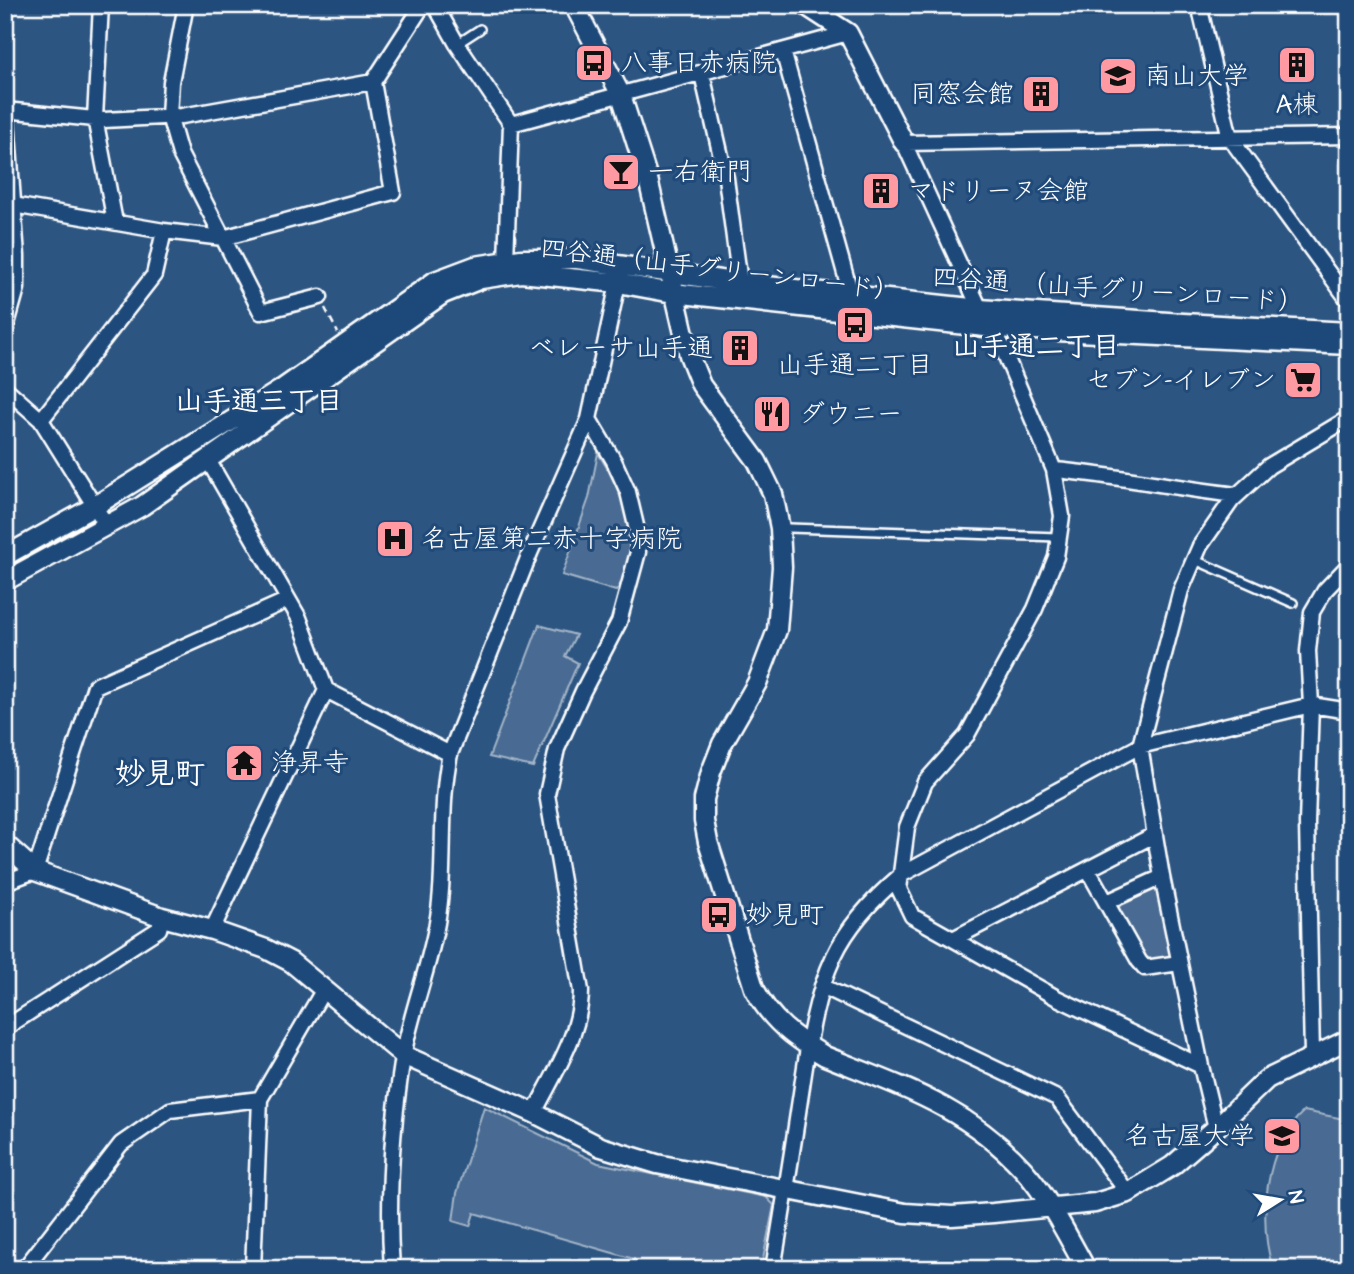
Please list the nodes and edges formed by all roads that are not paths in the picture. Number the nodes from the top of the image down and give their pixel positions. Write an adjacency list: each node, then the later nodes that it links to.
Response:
1 (101, 5): 17 (street)
2 (186, 5): 16 (street)
3 (423, 5): 13 (street)
4 (435, 5): 10 (street)
5 (574, 5): 14 (street)
6 (805, 5): 9 (street)
7 (1199, 5): 21 (street)
8 (480, 29): 10 (lane)
9 (848, 33): 11 (street); 22 (street)
10 (457, 44): 19 (street)
11 (783, 51): 12 (street); 33 (street)
12 (702, 74): 14 (street); 31 (street)
13 (373, 82): 16 (street); 26 (street)
14 (621, 95): 19 (street); 29 (street)
15 (5, 110): 17 (street)
16 (169, 116): 17 (street); 26 (street)
17 (95, 118): 24 (street)
18 (5, 119): 23 (street)
19 (511, 124): 28 (street)
20 (1349, 136): 21 (street)
21 (1230, 138): 22 (street); 35 (street)
22 (904, 143): 36 (street)
23 (13, 205): 24 (street); 27 (street)
24 (115, 222): 25 (street)
25 (164, 231): 26 (street); 44 (street)
26 (223, 238): 34 (street)
27 (10, 257): 37 (street)
28 (506, 261): 29 (street, 四谷通 （山手グリーンロード）); 48 (street, 四谷通 （山手グリーンロード）)
29 (670, 273): 31 (street, 四谷通 （山手グリーンロード）); 32 (street)
30 (618, 283): 32 (street, 四谷通（山手グリーンロード）); 43 (street); 45 (street, 四谷通（山手グリーンロード）)
31 (740, 283): 33 (street, 四谷通 （山手グリーンロード）)
32 (673, 293): 38 (street, 四谷通（山手グリーンロード）); 79 (street)
33 (851, 295): 36 (street, 四谷通 （山手グリーンロード）)
34 (320, 297)
35 (1349, 301)
36 (980, 309): 39 (street, 四谷通 （山手グリーンロード）)
37 (5, 324)
38 (994, 328): 40 (street, 四谷通（山手グリーンロード）); 46 (street)
39 (1349, 332)
40 (1349, 345)
41 (5, 388): 44 (street)
42 (1349, 418): 47 (street)
43 (589, 419): 62 (street); 84 (street)
44 (41, 420): 48 (street)
45 (208, 460): 49 (street, 四谷通（山手グリーンロード）); 56 (street)
46 (1054, 470): 47 (street); 51 (street)
47 (1236, 495): 53 (street)
48 (95, 506): 49 (street); 52 (street, 四谷通 （山手グリーンロード）)
49 (107, 526): 55 (street, 四谷通（山手グリーンロード）)
50 (789, 528): 51 (lane)
51 (1058, 537): 67 (street)
52 (5, 556)
53 (1194, 559): 57 (lane); 61 (street)
54 (1349, 565): 59 (street)
55 (5, 582)
56 (288, 600): 58 (street); 66 (street)
57 (1293, 603)
58 (326, 690): 62 (street); 72 (street)
59 (1311, 705): 60 (street); 61 (street); 81 (street)
60 (1349, 711)
61 (1139, 746): 63 (street); 67 (street)
62 (450, 754): 80 (street)
63 (1154, 835): 65 (street); 68 (street)
64 (5, 844): 66 (street)
65 (1088, 870): 70 (street); 73 (street)
66 (35, 871): 69 (street); 71 (street)
67 (901, 875): 73 (street); 75 (street)
68 (1161, 877): 70 (street); 74 (street)
69 (5, 883)
70 (1107, 902): 74 (street)
71 (162, 917): 72 (street); 77 (street)
72 (212, 930): 76 (street)
73 (953, 939): 82 (street)
74 (1179, 963): 82 (street)
75 (822, 986): 79 (street); 87 (street)
76 (324, 989): 80 (street); 83 (street)
77 (5, 1028)
78 (1349, 1039): 81 (street)
79 (808, 1046): 86 (street); 88 (street)
80 (403, 1055): 84 (street); 91 (street)
81 (1312, 1055): 85 (street)
82 (1201, 1066): 85 (street)
83 (260, 1099): 89 (street); 90 (street)
84 (534, 1113): 86 (street)
85 (1216, 1128): 87 (street)
86 (787, 1190): 88 (street); 92 (street)
87 (1128, 1193): 88 (street)
88 (1051, 1208): 93 (street)
89 (24, 1269)
90 (253, 1269)
91 (392, 1269)
92 (773, 1269)
93 (1086, 1269)

